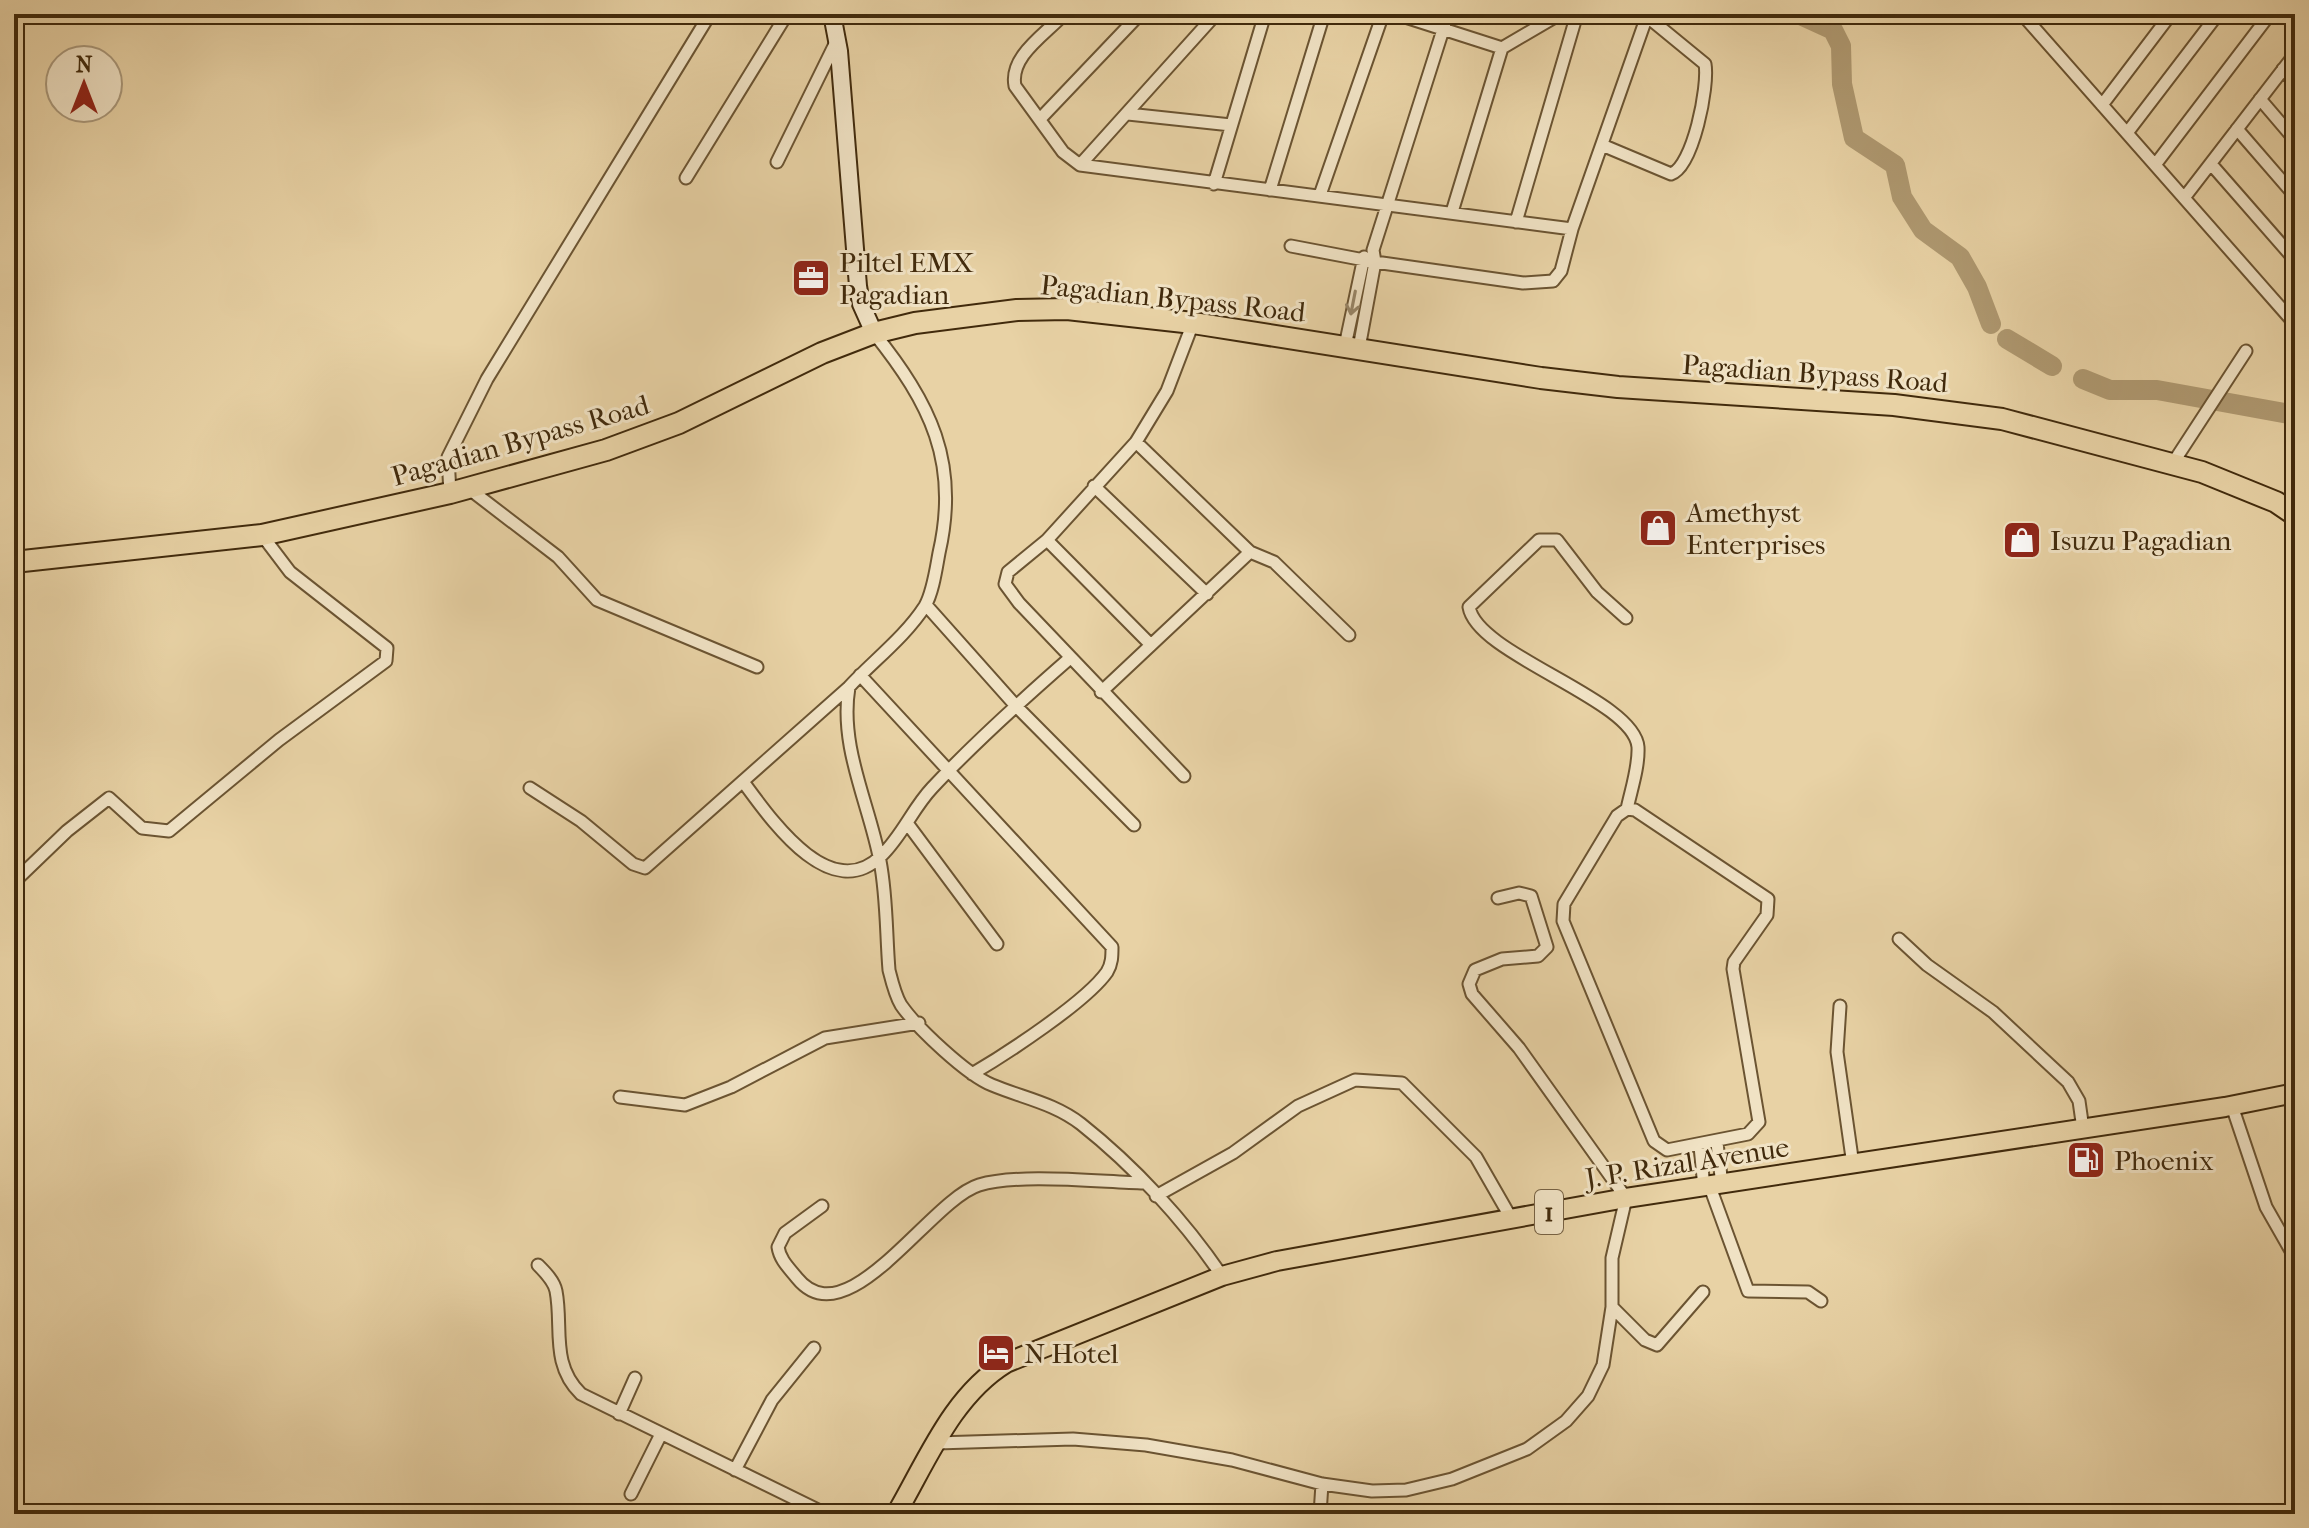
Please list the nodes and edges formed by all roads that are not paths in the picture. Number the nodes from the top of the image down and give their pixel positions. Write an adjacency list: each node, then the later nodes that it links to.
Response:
1 (710, 14): 60 (street)
2 (787, 14): 38 (street)
3 (833, 14): 20 (street)
4 (1064, 14): 28 (street)
5 (1140, 14): 28 (street)
6 (1216, 14): 27 (street)
7 (1265, 14): 29 (street)
8 (1324, 14): 40 (street)
9 (1383, 14): 41 (street)
10 (1396, 14): 19 (street)
11 (1448, 14): 19 (street)
12 (1560, 14): 21 (street)
13 (1577, 14): 46 (street)
14 (2022, 14): 26 (street)
15 (2171, 14): 26 (street)
16 (2218, 14): 31 (street)
17 (2270, 14): 37 (street)
18 (1645, 15): 33 (street); 33 (street)
19 (1443, 31): 21 (street); 44 (street)
20 (837, 39): 34 (street); 54 (street)
21 (1502, 48): 45 (street)
22 (2295, 54): 23 (street)
23 (2283, 69): 24 (street); 25 (street)
24 (2295, 83)
25 (2260, 99): 30 (street); 32 (street)
26 (2102, 105): 31 (street)
27 (1128, 114): 29 (street); 36 (street)
28 (1040, 119): 36 (street)
29 (1231, 125): 39 (street)
30 (2237, 129): 35 (street); 42 (street)
31 (2127, 133): 37 (street)
32 (2295, 140)
33 (1602, 145): 47 (street)
34 (777, 162)
35 (2211, 164): 43 (street); 51 (street)
36 (1080, 165): 39 (street)
37 (2155, 165): 43 (street)
38 (686, 178)
39 (1214, 184): 40 (street)
40 (1270, 190): 41 (street)
41 (1320, 195): 44 (street)
42 (2295, 196)
43 (2184, 198): 53 (street)
44 (1388, 202): 45 (street); 49 (street)
45 (1452, 212): 46 (street)
46 (1516, 222): 47 (street)
47 (1572, 229): 49 (street)
48 (1291, 246): 50 (street)
49 (1374, 256): 50 (street); 55 (street)
50 (1361, 260): 55 (street, one-way to 55)
51 (2295, 260)
52 (1193, 323): 54 (highway, Pagadian Bypass Road); 55 (highway, Pagadian Bypass Road); 57 (street)
53 (2295, 324)
54 (874, 333): 60 (highway, Pagadian Bypass Road); 67 (street)
55 (1352, 347): 58 (highway, Pagadian Bypass Road)
56 (2246, 351): 58 (street)
57 (1136, 442): 59 (street); 64 (street)
58 (2173, 463): 61 (highway, Pagadian Bypass Road)
59 (1094, 486): 63 (street); 66 (street)
60 (459, 490): 62 (highway, Pagadian Bypass Road); 72 (street)
61 (2295, 515)
62 (262, 535): 65 (highway, Pagadian Bypass Road); 85 (street)
63 (1047, 540): 70 (street); 71 (street)
64 (1250, 552): 66 (street); 69 (street)
65 (14, 562)
66 (1207, 594): 70 (street)
67 (926, 605): 73 (street); 76 (street)
68 (1626, 618): 81 (street)
69 (1349, 635)
70 (1151, 645): 75 (street)
71 (1070, 658): 75 (street); 76 (street)
72 (757, 667)
73 (860, 675): 74 (street); 77 (street)
74 (849, 687): 79 (street); 84 (street)
75 (1101, 692): 78 (street)
76 (1016, 706): 77 (street); 83 (street)
77 (951, 770): 82 (street); 91 (street)
78 (1184, 776)
79 (744, 783): 80 (street); 84 (street)
80 (530, 788)
81 (1627, 809): 96 (street); 97 (street)
82 (907, 823): 84 (street); 88 (street)
83 (1134, 825)
84 (880, 858): 90 (street)
85 (14, 882)
86 (1498, 898): 102 (street)
87 (1899, 939): 95 (street)
88 (997, 944)
89 (1840, 1006): 98 (street)
90 (919, 1023): 91 (street); 93 (street)
91 (972, 1074): 99 (street)
92 (2295, 1093): 94 (main road, J. P. Rizal Avenue / 1)
93 (620, 1097)
94 (2232, 1106): 95 (main road, J. P. Rizal Avenue / 1); 105 (street)
95 (2083, 1129): 98 (main road, J. P. Rizal Avenue / 1)
96 (1717, 1143): 97 (street); 100 (street)
97 (1700, 1146): 100 (street)
98 (1853, 1165): 100 (main road, J. P. Rizal Avenue / 1)
99 (1144, 1183): 101 (street); 103 (street)
100 (1712, 1187): 102 (main road, J. P. Rizal Avenue / 1); 109 (street)
101 (1156, 1196): 104 (street); 107 (street)
102 (1626, 1198): 104 (main road, J. P. Rizal Avenue / 1); 110 (street)
103 (822, 1206)
104 (1511, 1218): 107 (main road, J. P. Rizal Avenue / 1)
105 (2295, 1258)
106 (538, 1265): 113 (street)
107 (1222, 1276): 115 (main road, J. P. Rizal Avenue / 1)
108 (1703, 1292): 110 (street)
109 (1821, 1301)
110 (1612, 1307): 117 (street)
111 (814, 1348): 116 (street)
112 (635, 1378): 113 (street)
113 (619, 1414): 114 (street)
114 (661, 1434): 116 (street); 118 (street)
115 (937, 1443): 117 (street); 120 (main road, J. P. Rizal Avenue / 1)
116 (735, 1470): 119 (street)
117 (1322, 1484): 121 (street)
118 (631, 1494)
119 (826, 1514)
120 (896, 1514)
121 (1320, 1514)

